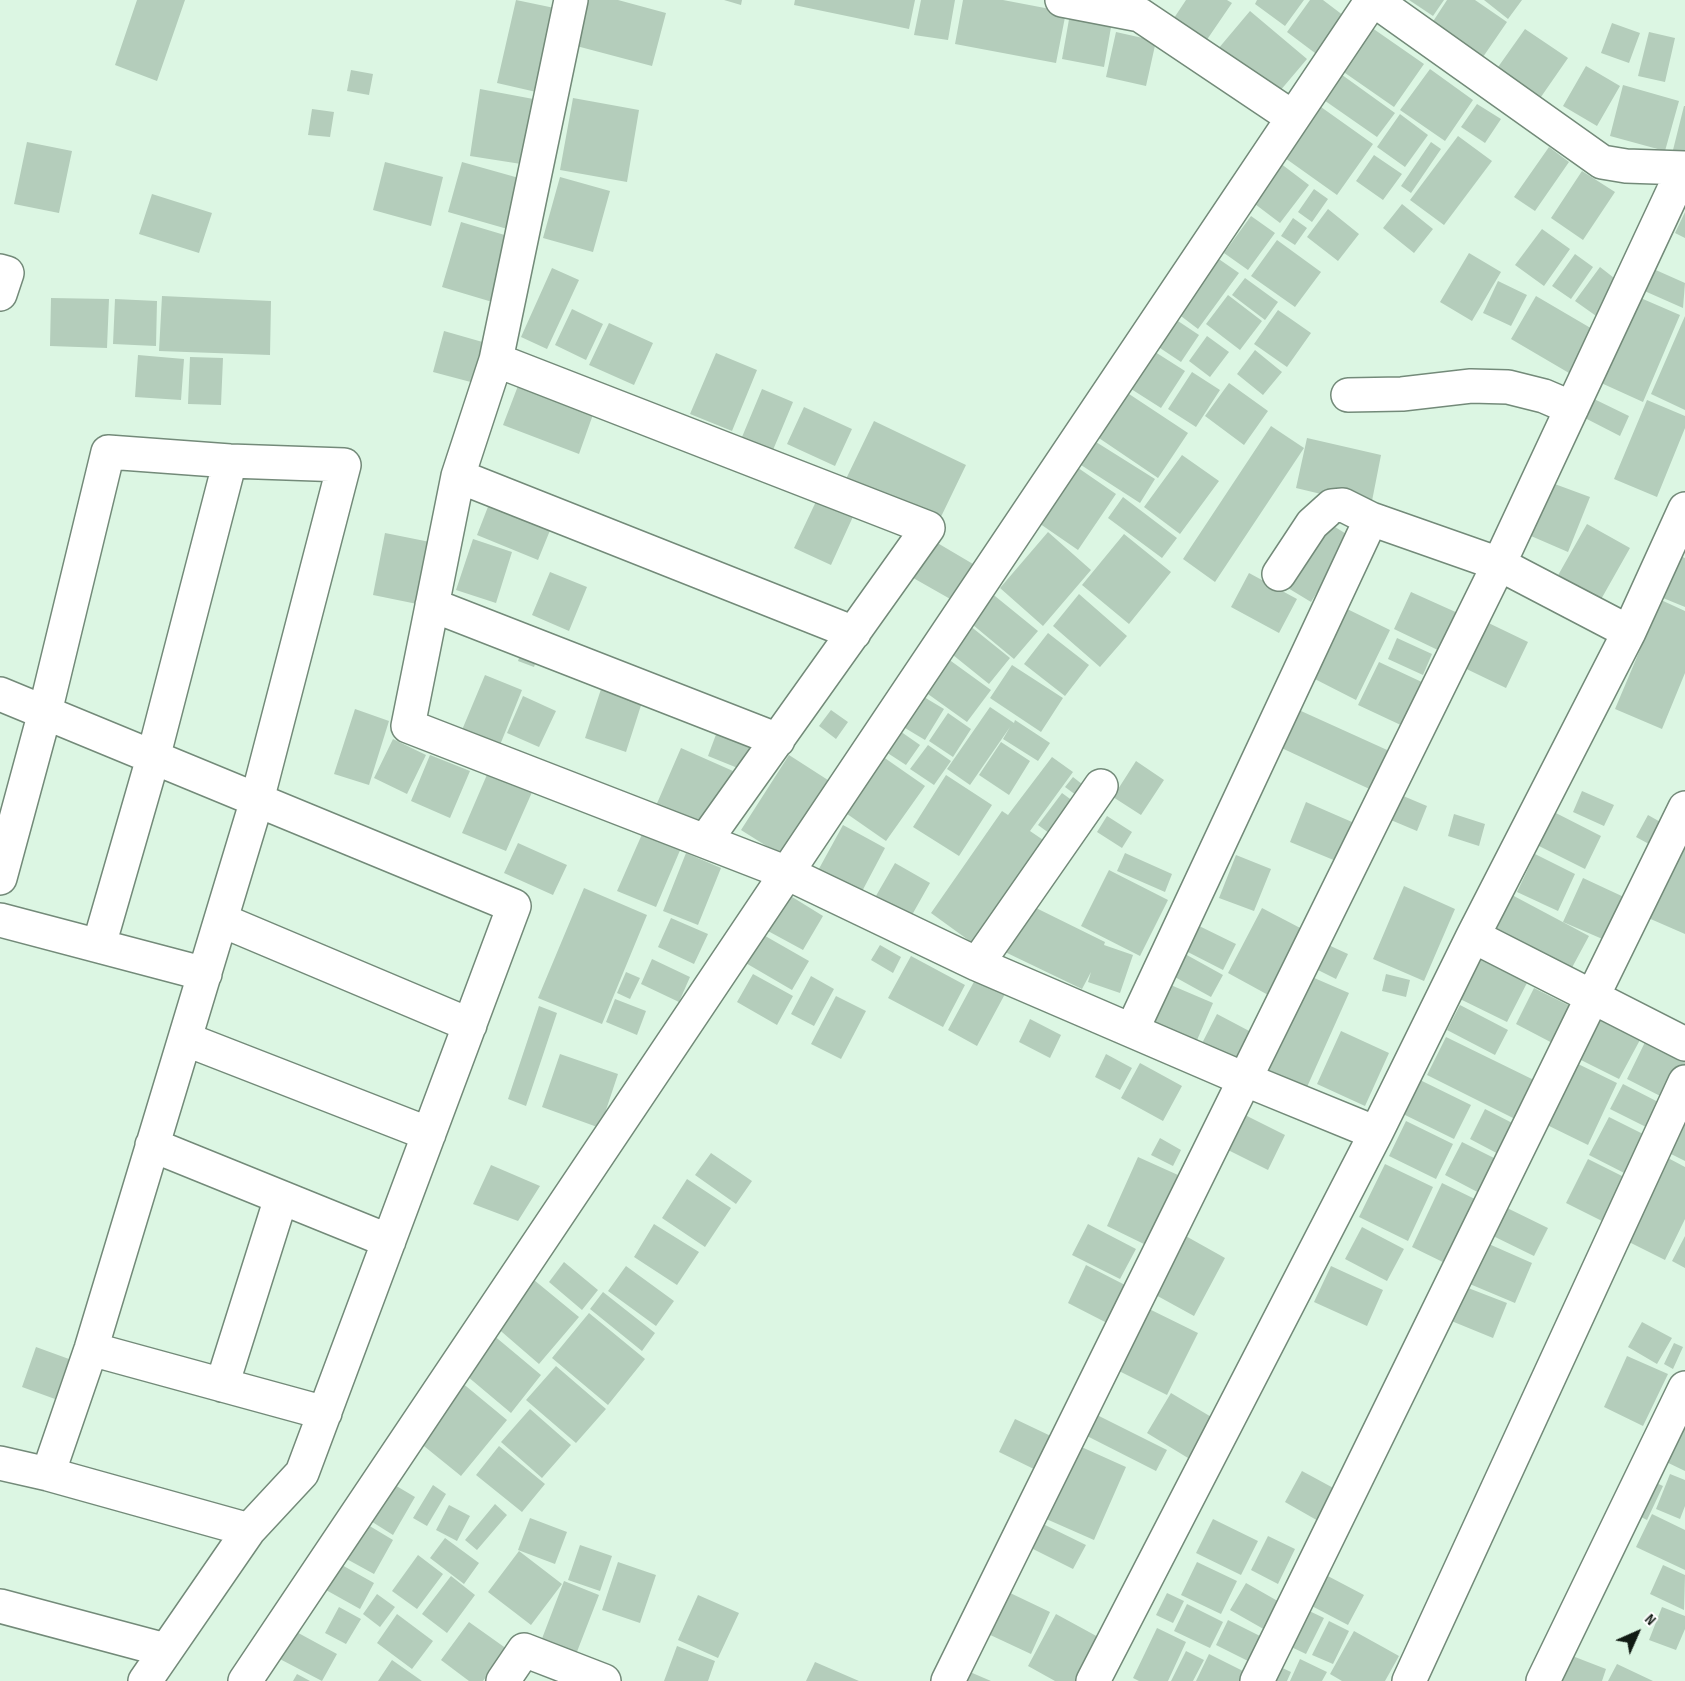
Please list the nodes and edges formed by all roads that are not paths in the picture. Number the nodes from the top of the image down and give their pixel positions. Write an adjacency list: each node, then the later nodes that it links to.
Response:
1 (571, 0): 8 (street)
2 (1062, 0): 4 (street)
3 (1373, 0): 4 (street); 5 (street)
4 (1292, 117): 28 (street)
5 (1685, 168): 10 (street)
6 (0, 271): 7 (street)
7 (0, 294)
8 (496, 360): 12 (street); 19 (street)
9 (1348, 395): 10 (street)
10 (1572, 408): 15 (street)
11 (230, 460): 21 (street); 23 (street); 25 (street)
12 (458, 476): 17 (street); 19 (street)
13 (1685, 508): 18 (street)
14 (1371, 519): 15 (street); 16 (street); 38 (street)
15 (1499, 564): 18 (street); 41 (street)
16 (1279, 574)
17 (432, 605): 22 (street); 27 (street)
18 (1629, 632): 32 (street)
19 (854, 633): 22 (street)
20 (0, 694): 21 (street)
21 (45, 712): 23 (street); 29 (street)
22 (778, 740): 27 (street)
23 (153, 758): 25 (street); 33 (street)
24 (1101, 786): 34 (street)
25 (257, 800): 31 (street); 37 (street)
26 (1685, 808): 36 (street)
27 (705, 842): 28 (street)
28 (787, 873): 34 (street); 59 (street)
29 (0, 878)
30 (0, 920): 33 (street)
31 (221, 920): 35 (street); 37 (street)
32 (1473, 936): 36 (street); 43 (street)
33 (99, 945): 35 (street)
34 (977, 964): 38 (street)
35 (205, 974): 39 (street)
36 (1593, 996): 40 (street); 63 (street)
37 (470, 1025): 44 (street)
38 (1132, 1030): 41 (street)
39 (185, 1039): 44 (street); 45 (street)
40 (1685, 1044)
41 (1244, 1079): 43 (street); 62 (street)
42 (1685, 1082): 64 (street)
43 (1376, 1133): 57 (street)
44 (429, 1134): 47 (street)
45 (152, 1146): 46 (street); 48 (street)
46 (282, 1198): 47 (street); 49 (street)
47 (389, 1241): 51 (street)
48 (91, 1349): 49 (street); 53 (street)
49 (222, 1385): 51 (street)
50 (1685, 1388): 65 (street)
51 (325, 1413): 54 (street)
52 (0, 1463): 53 (street)
53 (48, 1474): 54 (street)
54 (249, 1530): 56 (street)
55 (0, 1606): 56 (street)
56 (165, 1650): 58 (street)
57 (1095, 1680)
58 (144, 1681)
59 (245, 1681)
60 (503, 1681): 61 (street)
61 (604, 1681)
62 (948, 1681)
63 (1257, 1681)
64 (1409, 1681)
65 (1543, 1681)

